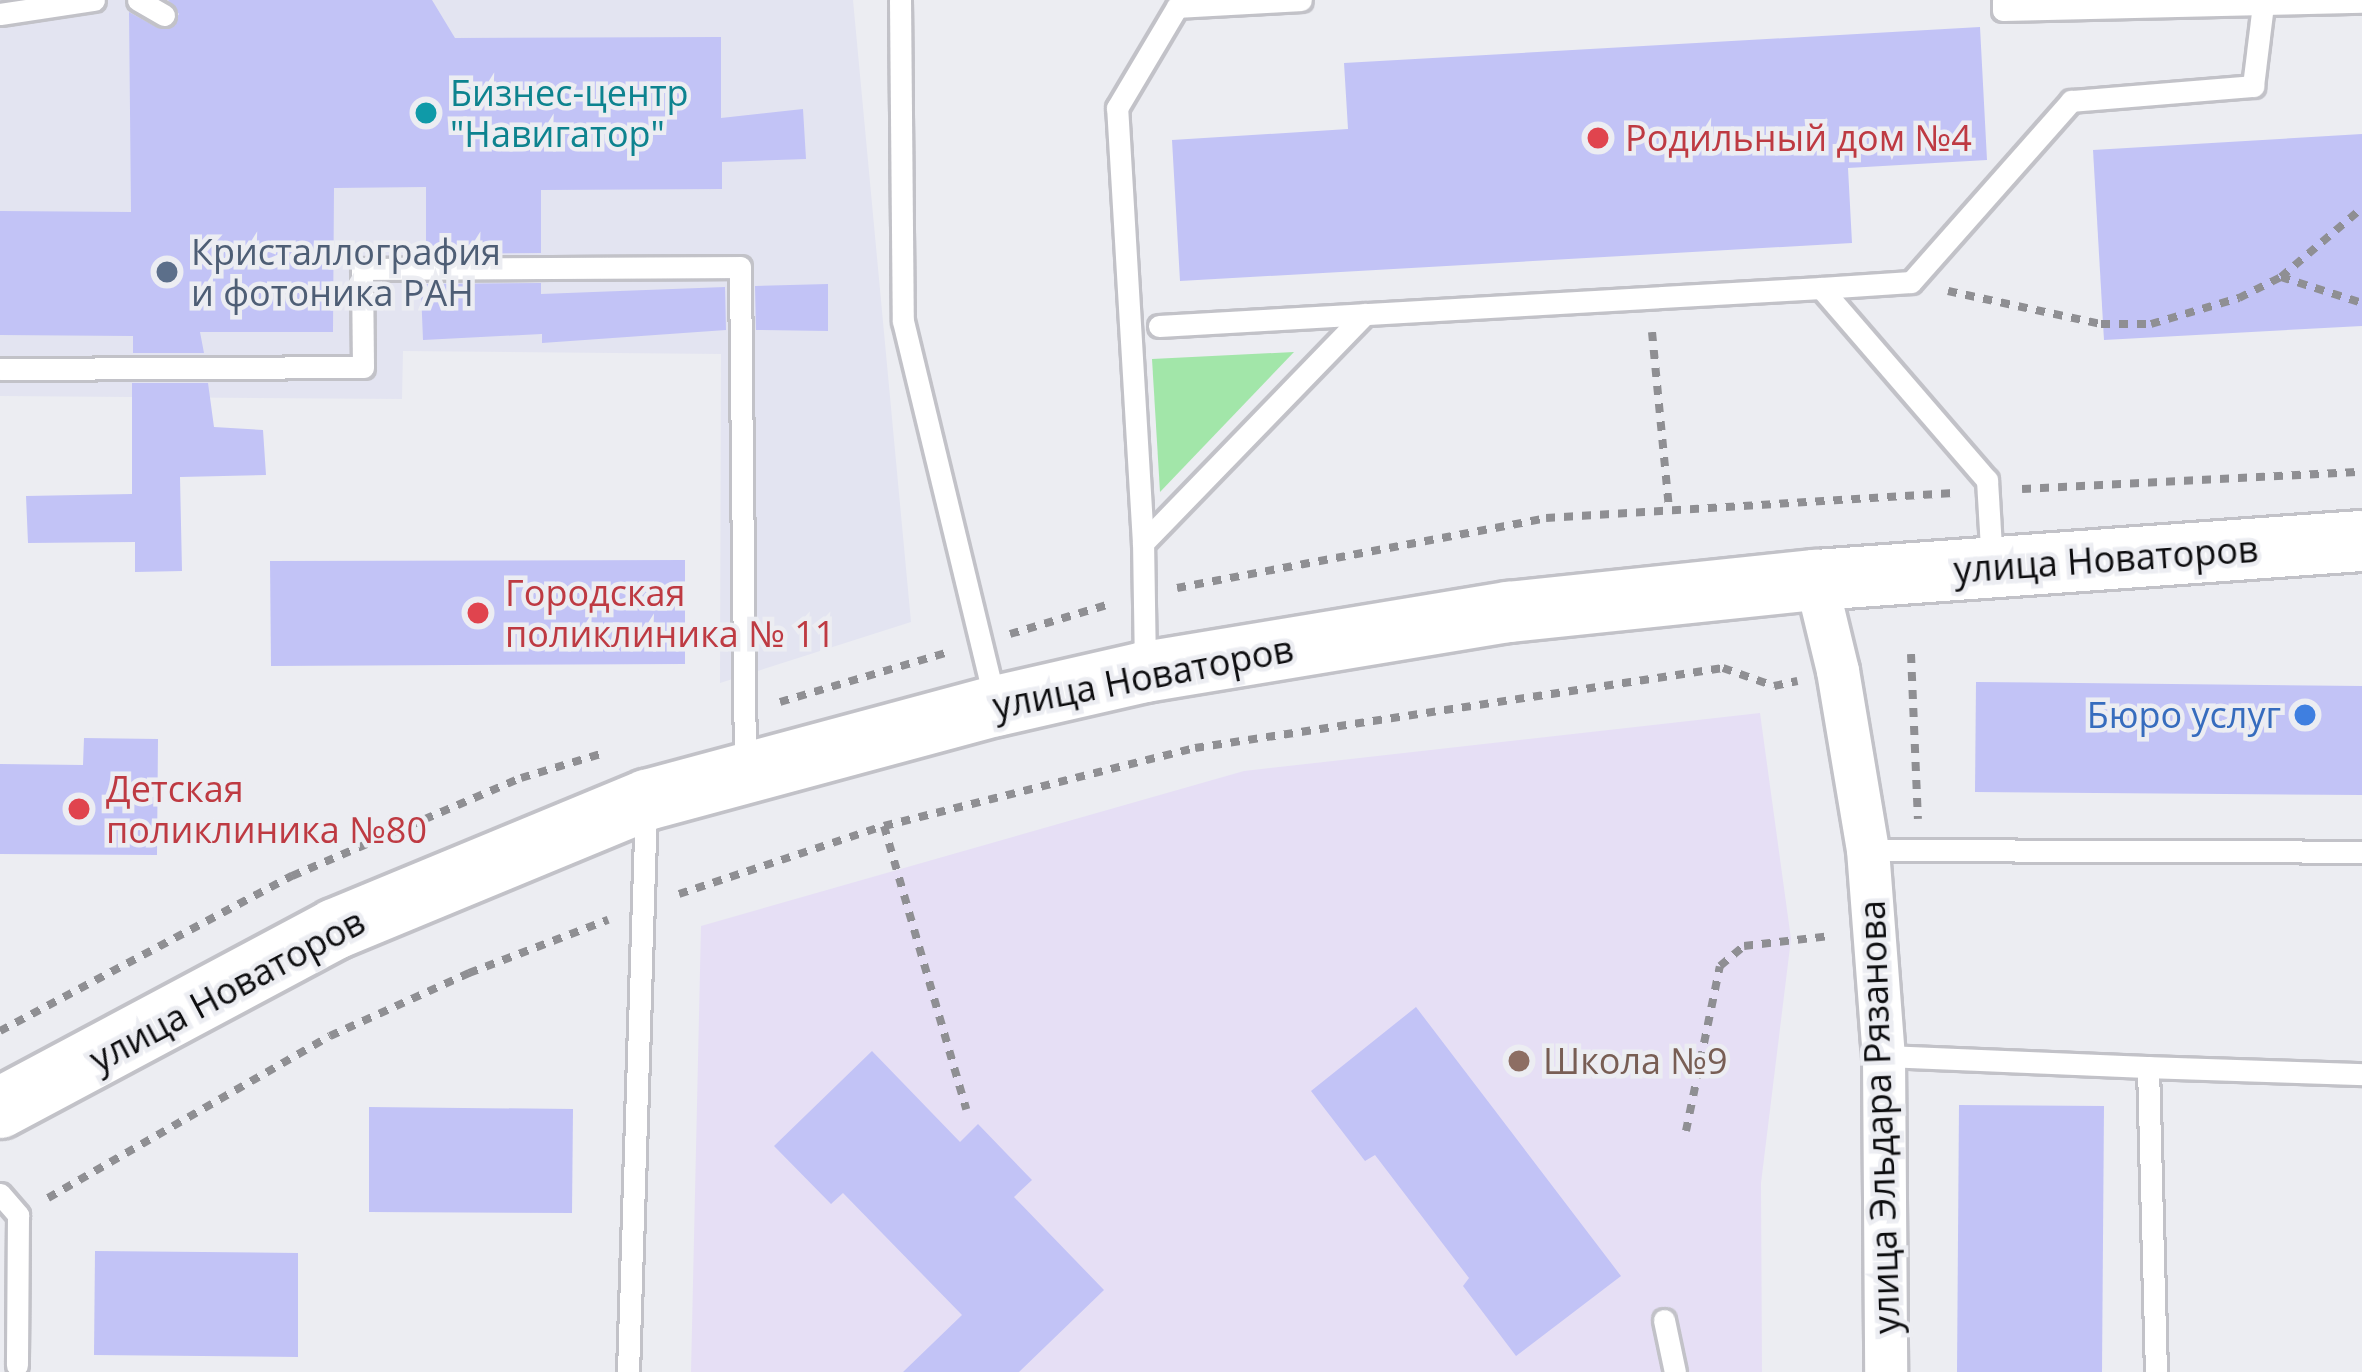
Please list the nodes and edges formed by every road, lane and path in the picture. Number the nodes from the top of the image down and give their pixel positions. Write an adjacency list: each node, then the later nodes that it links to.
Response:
1 (94, 0): 8 (lane)
2 (138, 0): 9 (lane)
3 (900, 0): 26 (lane)
4 (1301, 0): 21 (lane)
5 (2003, 0): 7 (lane)
6 (2362, 2): 7 (lane)
7 (2263, 5): 12 (lane)
8 (0, 14)
9 (164, 15)
10 (2362, 208): 11 (path)
11 (2281, 277): 12 (path); 15 (path)
12 (1911, 283): 13 (lane)
13 (1820, 288): 14 (lane); 22 (lane)
14 (1649, 297): 16 (lane); 19 (path)
15 (2362, 304)
16 (1364, 314): 17 (lane); 21 (lane)
17 (1159, 326)
18 (0, 369): 27 (lane)
19 (1670, 509)
20 (2362, 541): 22 (street, улица Новаторов)
21 (1143, 543): 25 (lane)
22 (1992, 566): 23 (street, улица Новаторов)
23 (1816, 580): 24 (street, улица Эльдара Рязанова); 25 (street, улица Новаторов)
24 (1838, 671): 30 (path); 31 (street, улица Эльдара Рязанова)
25 (1145, 672): 26 (street, улица Новаторов)
26 (996, 706): 27 (street, улица Новаторов)
27 (745, 772): 29 (street, улица Новаторов)
28 (521, 778): 35 (path)
29 (646, 800): 33 (lane); 39 (street, улица Новаторов)
30 (884, 826): 33 (path); 40 (path)
31 (1868, 850): 32 (lane); 34 (street, улица Эльдара Рязанова)
32 (2362, 852)
33 (645, 905): 43 (path); 46 (lane)
34 (1875, 934): 36 (street, улица Эльдара Рязанова); 41 (path)
35 (0, 1030)
36 (1884, 1063): 37 (lane); 48 (street, улица Эльдара Рязанова)
37 (2148, 1066): 38 (lane); 49 (lane)
38 (2362, 1074)
39 (0, 1108)
40 (966, 1108)
41 (1685, 1131)
42 (0, 1194): 43 (lane)
43 (18, 1215): 45 (lane)
44 (1664, 1320): 47 (lane)
45 (17, 1365)
46 (628, 1372)
47 (1675, 1372)
48 (1886, 1372)
49 (2156, 1372)

